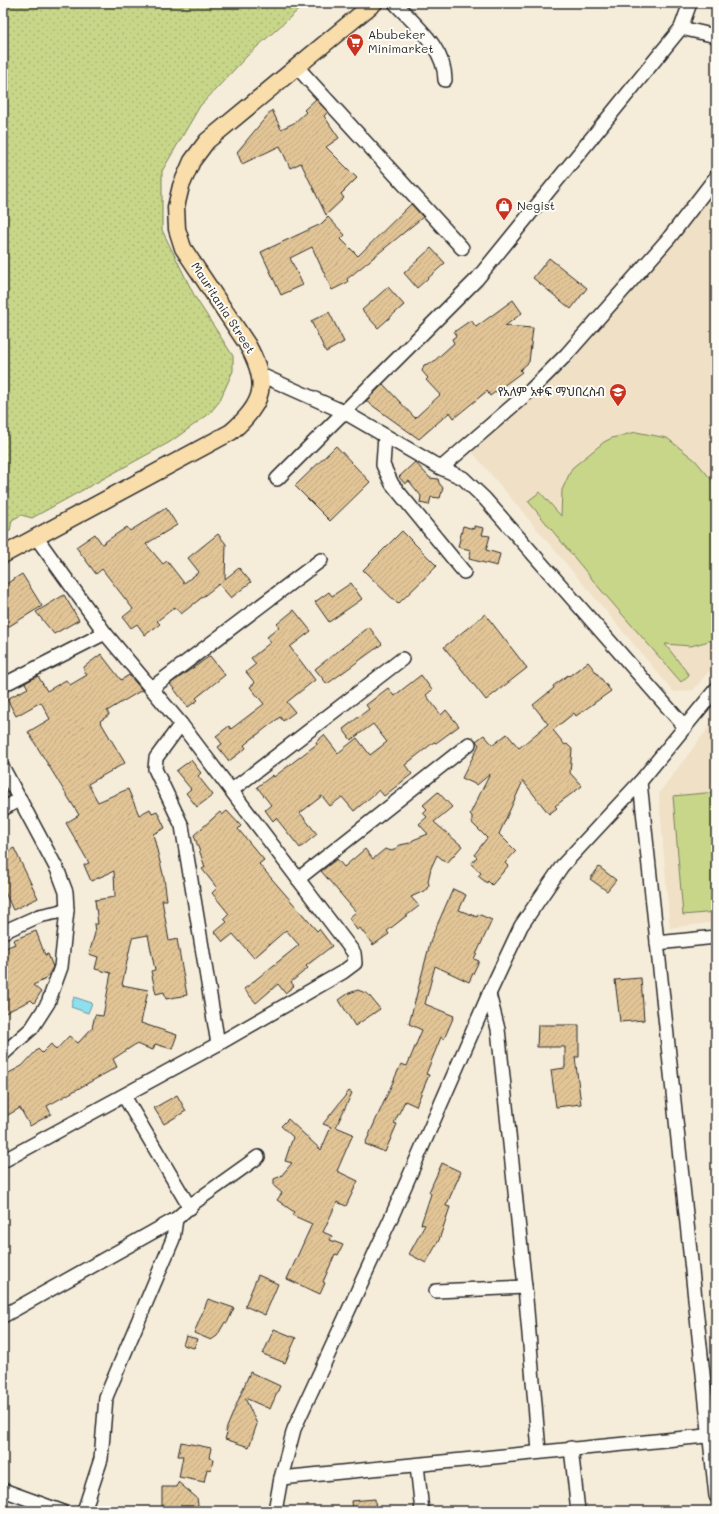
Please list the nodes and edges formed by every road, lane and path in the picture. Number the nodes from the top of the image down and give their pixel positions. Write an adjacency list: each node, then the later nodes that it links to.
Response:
1 (374, 3): 6 (main road, Mauritania Street)
2 (396, 3): 7 (street)
3 (690, 3): 4 (street)
4 (681, 28): 5 (street); 11 (street)
5 (716, 36)
6 (297, 67): 9 (street); 10 (main road, Mauritania Street)
7 (445, 80)
8 (716, 177): 13 (street)
9 (462, 248)
10 (261, 375): 11 (street); 15 (main road, Mauritania Street)
11 (344, 412): 12 (street); 14 (street)
12 (385, 436): 13 (street); 18 (street)
13 (441, 468): 25 (street)
14 (277, 479)
15 (36, 537): 16 (main road, Mauritania Street); 19 (street)
16 (3, 555)
17 (321, 560): 22 (street)
18 (464, 572)
19 (105, 633): 21 (street); 22 (street)
20 (402, 659): 29 (street)
21 (3, 685)
22 (152, 688): 24 (street)
23 (716, 689): 25 (street)
24 (181, 724): 29 (street); 38 (street)
25 (685, 727): 28 (street)
26 (469, 744): 32 (street)
27 (3, 768): 30 (street)
28 (640, 782): 36 (street); 37 (street)
29 (232, 790): 32 (street)
30 (20, 799): 31 (street); 33 (street)
31 (3, 809)
32 (298, 879): 38 (street)
33 (67, 910): 34 (street); 39 (street)
34 (3, 932)
35 (716, 937): 36 (street)
36 (657, 943): 48 (street)
37 (489, 994): 45 (street); 52 (street)
38 (218, 1044): 40 (street)
39 (3, 1054)
40 (124, 1096): 42 (street); 43 (street)
41 (258, 1157): 43 (street)
42 (3, 1161)
43 (190, 1208): 44 (street)
44 (176, 1219): 47 (street); 56 (street)
45 (525, 1287): 46 (street); 50 (street)
46 (436, 1291)
47 (3, 1316)
48 (713, 1435): 49 (street); 54 (street)
49 (571, 1448): 50 (street); 59 (street)
50 (539, 1452): 51 (street)
51 (417, 1465): 52 (street); 58 (street)
52 (281, 1478): 57 (street)
53 (3, 1490): 55 (street)
54 (716, 1496)
55 (61, 1511)
56 (84, 1511)
57 (275, 1511)
58 (422, 1511)
59 (578, 1511)

